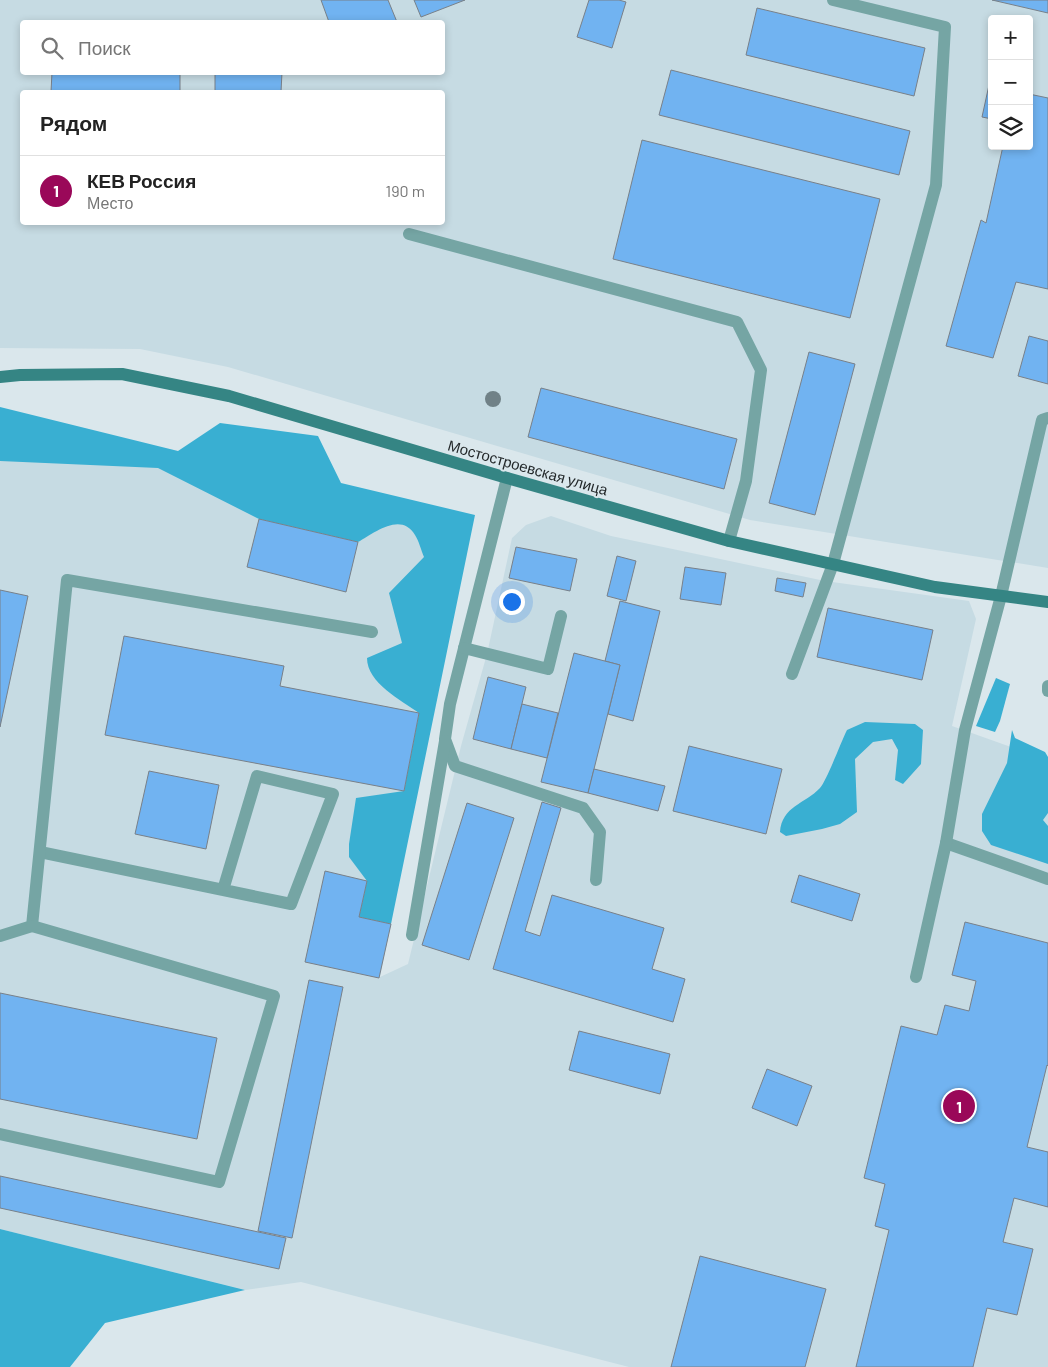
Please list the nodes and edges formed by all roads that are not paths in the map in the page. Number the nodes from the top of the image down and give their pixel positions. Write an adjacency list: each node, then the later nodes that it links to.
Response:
1 (833, 0): 7 (lane)
2 (409, 234): 6 (lane)
3 (0, 377): 5 (main road, Мостостроевская улица)
4 (1048, 418): 8 (lane)
5 (507, 478): 6 (main road, Мостостроевская улица); 12 (lane)
6 (729, 541): 7 (main road, Мостостроевская улица)
7 (833, 564): 8 (main road, Мостостроевская улица); 13 (lane)
8 (1001, 596): 9 (main road, Мостостроевская улица); 17 (lane)
9 (1048, 602)
10 (561, 616): 12 (lane)
11 (372, 632): 18 (lane)
12 (464, 648): 16 (lane)
13 (792, 674)
14 (1048, 686): 15 (lane)
15 (1048, 691)
16 (445, 738): 20 (lane); 23 (lane)
17 (946, 843): 19 (lane); 25 (lane)
18 (40, 852): 21 (lane); 22 (lane)
19 (1048, 879)
20 (596, 880)
21 (223, 890): 21 (lane)
22 (32, 926): 24 (lane); 26 (lane)
23 (412, 935)
24 (0, 936)
25 (916, 977)
26 (0, 1134)

